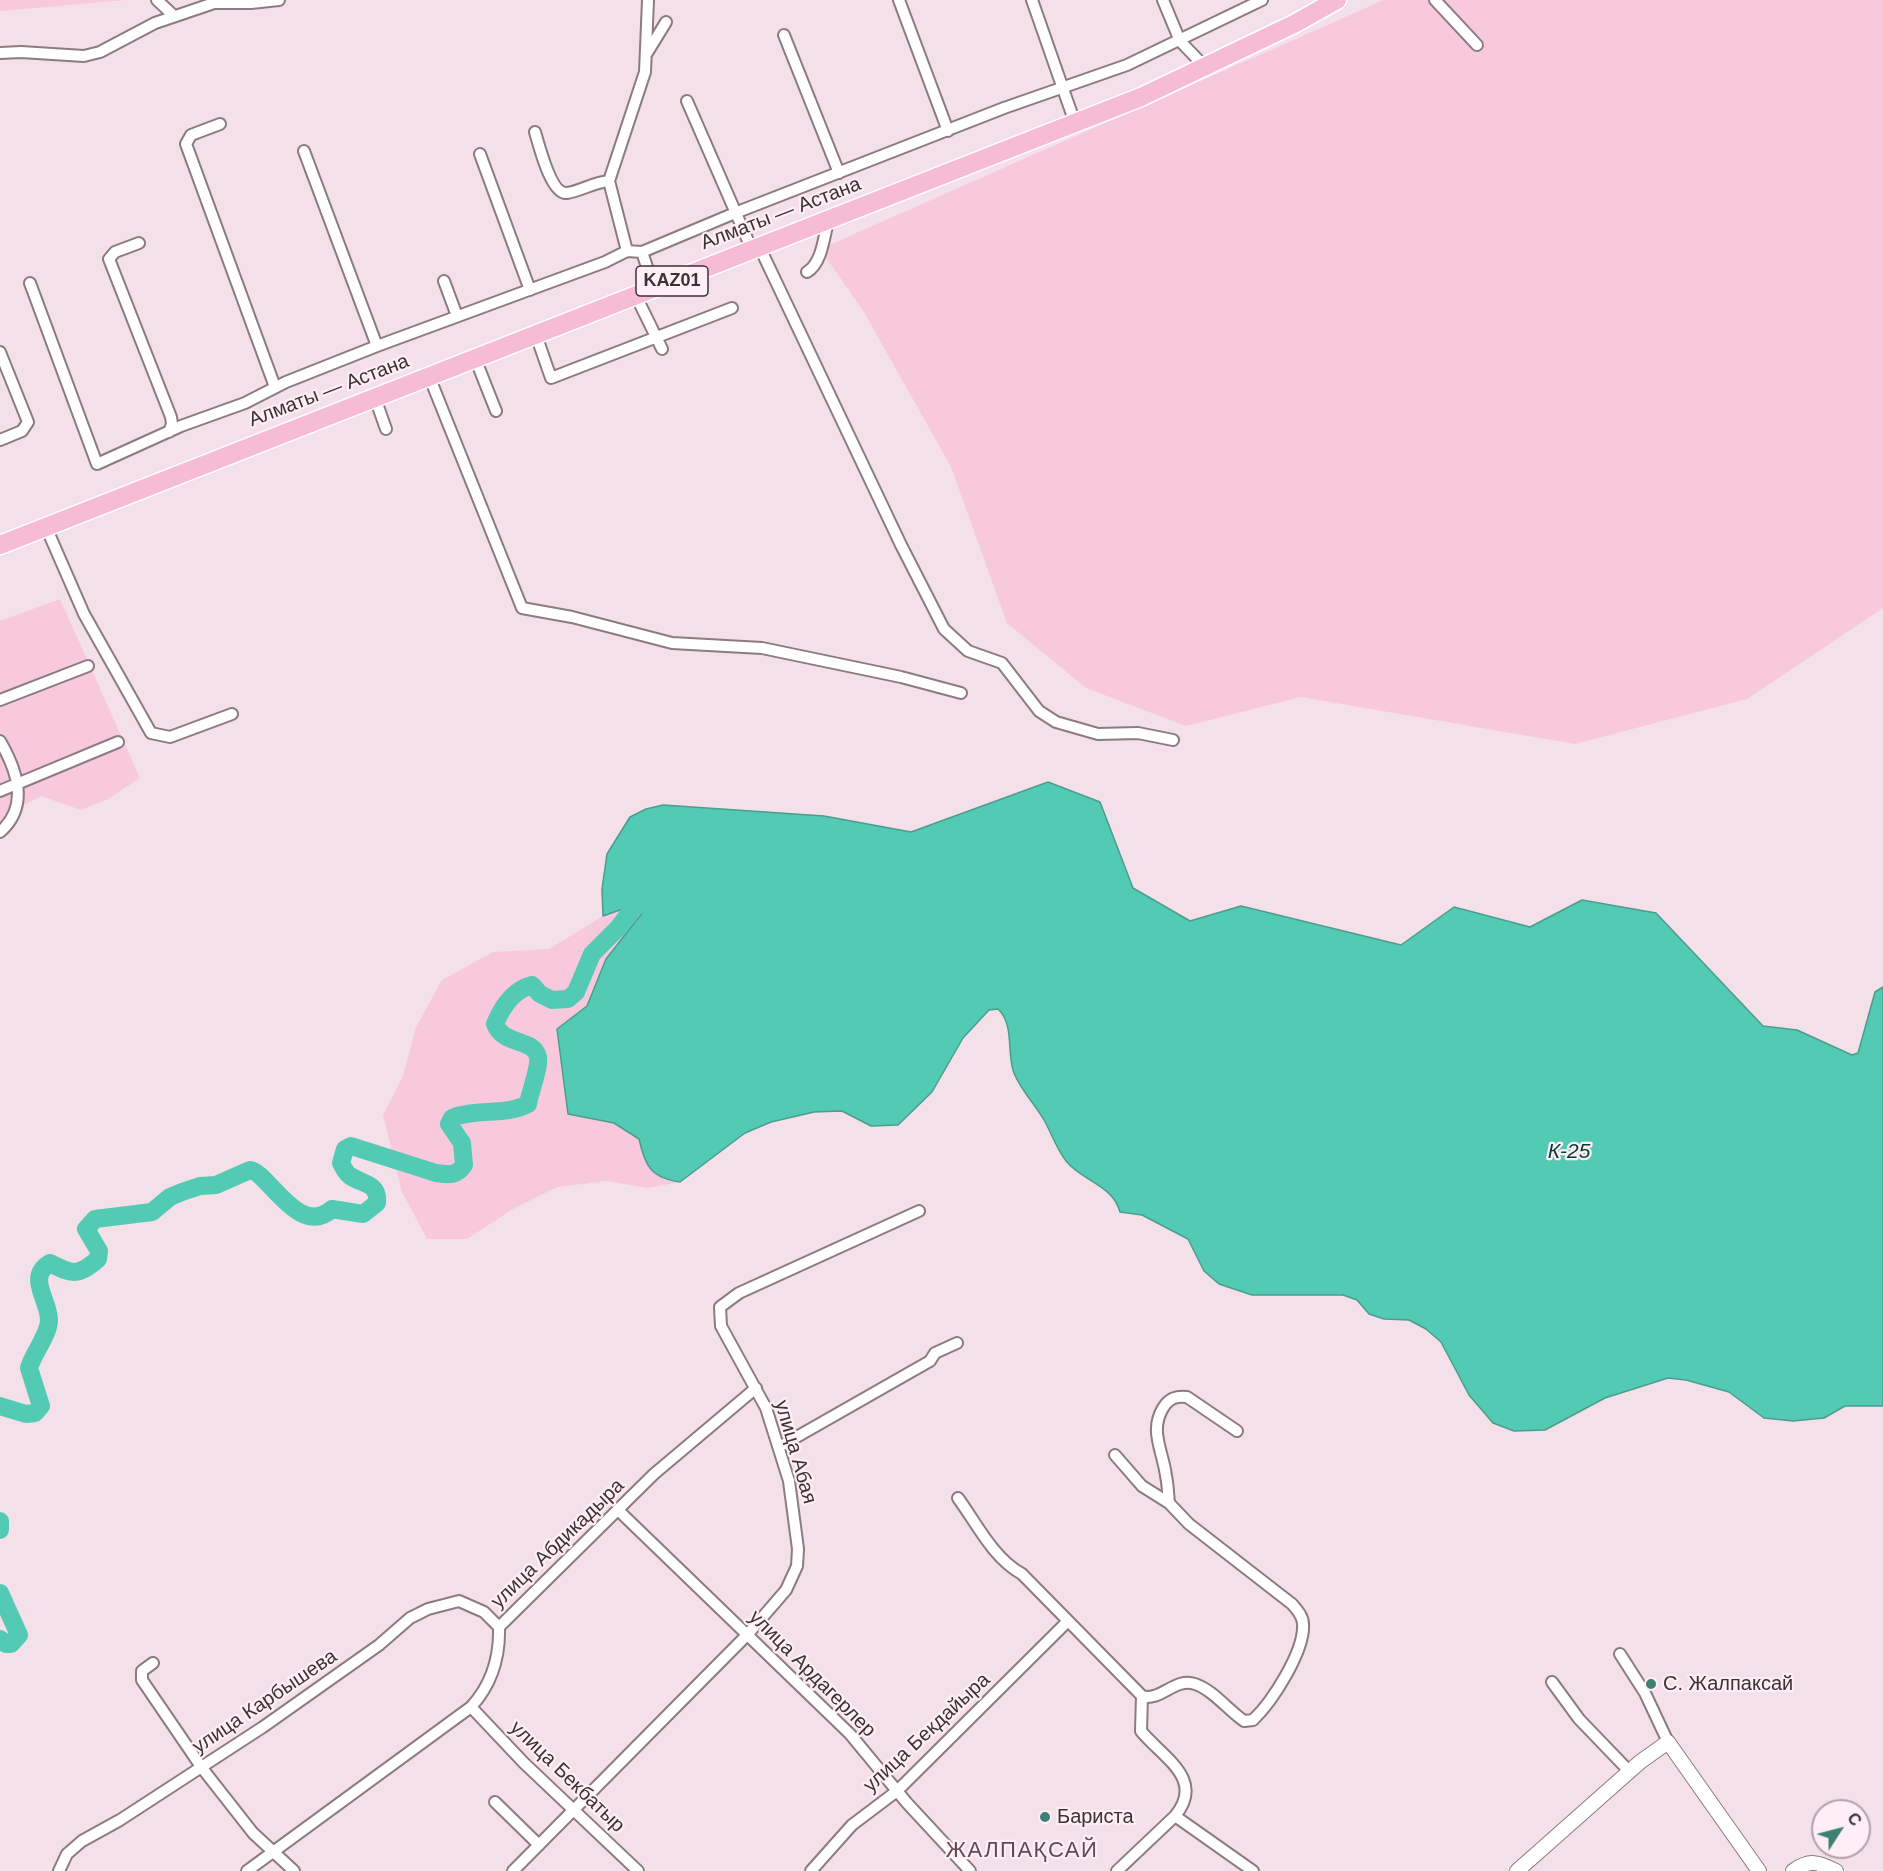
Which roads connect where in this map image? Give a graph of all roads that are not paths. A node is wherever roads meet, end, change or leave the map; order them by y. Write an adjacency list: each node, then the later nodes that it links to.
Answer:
1 (157, 0): 10 (street)
2 (279, 0): 10 (street)
3 (648, 0): 16 (street)
4 (899, 0): 22 (street)
5 (1032, 0): 18 (street)
6 (1164, 0): 13 (street)
7 (1262, 0): 13 (street)
8 (1337, 0): 17 (highway, Алматы — Астана / KАZ01)
9 (1435, 0): 14 (street)
10 (174, 16): 15 (street)
11 (666, 22): 16 (street)
12 (784, 35): 26 (street)
13 (1180, 41): 17 (street); 18 (street)
14 (1477, 45)
15 (0, 53)
16 (647, 53): 27 (street)
17 (1205, 67): 20 (highway, Алматы — Астана / KАZ01)
18 (1062, 87): 20 (street); 22 (street)
19 (687, 100): 28 (street)
20 (1074, 123): 29 (highway, Алматы — Астана / KАZ01)
21 (220, 124): 49 (street)
22 (948, 131): 26 (street)
23 (535, 132): 27 (street)
24 (304, 151): 44 (street)
25 (480, 154): 38 (street)
26 (838, 173): 28 (street)
27 (609, 181): 32 (street)
28 (735, 213): 31 (street); 33 (street)
29 (828, 221): 31 (highway, Алматы — Астана / KАZ01); 34 (street)
30 (139, 243): 53 (street)
31 (756, 249): 37 (highway, Алматы — Астана / KАZ01); 61 (street)
32 (627, 251): 33 (street); 38 (street)
33 (642, 252): 37 (street)
34 (807, 272)
35 (444, 281): 41 (street)
36 (30, 283): 53 (street)
37 (654, 288): 39 (highway, Алматы — Астана / KАZ01)
38 (530, 290): 41 (street)
39 (636, 296): 42 (highway, Алматы — Астана / KАZ01); 43 (street)
40 (732, 308): 43 (street)
41 (457, 316): 44 (street)
42 (536, 335): 43 (street); 47 (highway, Алматы — Астана / KАZ01)
43 (657, 339): 45 (street)
44 (377, 346): 49 (street)
45 (662, 350)
46 (0, 352): 54 (street)
47 (475, 358): 48 (highway, Алматы — Астана / KАZ01); 51 (street)
48 (429, 376): 50 (highway, Алматы — Астана / KАZ01); 58 (street)
49 (275, 387): 53 (street)
50 (375, 398): 52 (street); 55 (highway, Алматы — Астана / KАZ01)
51 (496, 411)
52 (386, 429)
53 (169, 432)
54 (0, 440)
55 (46, 527): 56 (highway, Алматы — Астана / KАZ01); 60 (street)
56 (0, 545)
57 (88, 666): 59 (street)
58 (961, 693)
59 (0, 700)
60 (232, 714)
61 (1173, 740)
62 (0, 741): 64 (street)
63 (118, 742): 64 (street)
64 (17, 783): 65 (street); 66 (street)
65 (0, 791)
66 (0, 832)
67 (919, 1210): 69 (street, улица Абая)
68 (957, 1343): 71 (street)
69 (756, 1388): 71 (street, улица Абая); 75 (street, улица Абдикадыра)
70 (1237, 1431): 74 (street)
71 (778, 1447): 78 (street, улица Абая)
72 (1114, 1455): 74 (street)
73 (958, 1498): 76 (street)
74 (1169, 1503): 82 (street)
75 (619, 1511): 77 (street, улица Абдикадыра); 78 (street, улица Ардагерлер)
76 (1068, 1621): 82 (street); 87 (street, улица Бекдайыра)
77 (499, 1627): 83 (street, улица Абдикадыра); 85 (street, улица Карбышева)
78 (748, 1634): 87 (street, улица Ардагерлер); 89 (street, улица Абая)
79 (1620, 1654): 84 (street)
80 (153, 1663): 85 (street)
81 (1552, 1682): 86 (street)
82 (1142, 1696): 90 (street)
83 (471, 1707): 89 (street, улица Бекбатыр); 92 (street, улица Абдикадыра)
84 (1668, 1742): 86 (street); 103 (street)
85 (202, 1768): 92 (street); 93 (street, улица Карбышева)
86 (1630, 1772): 102 (street)
87 (897, 1791): 98 (street, улица Бекдайыра); 99 (street, улица Ардагерлер)
88 (495, 1802): 91 (street)
89 (574, 1809): 91 (street, улица Абая); 97 (street, улица Бекбатыр)
90 (1175, 1816): 100 (street); 101 (street)
91 (539, 1845): 96 (street, улица Абая)
92 (271, 1852): 94 (street, улица Абдикадыра); 95 (street)
93 (59, 1871)
94 (247, 1871)
95 (294, 1871)
96 (513, 1871)
97 (638, 1871)
98 (811, 1871)
99 (970, 1871)
100 (1117, 1871)
101 (1253, 1871)
102 (1517, 1871)
103 (1759, 1871)
104 (1793, 1871): 105 (street)
105 (1836, 1871)

